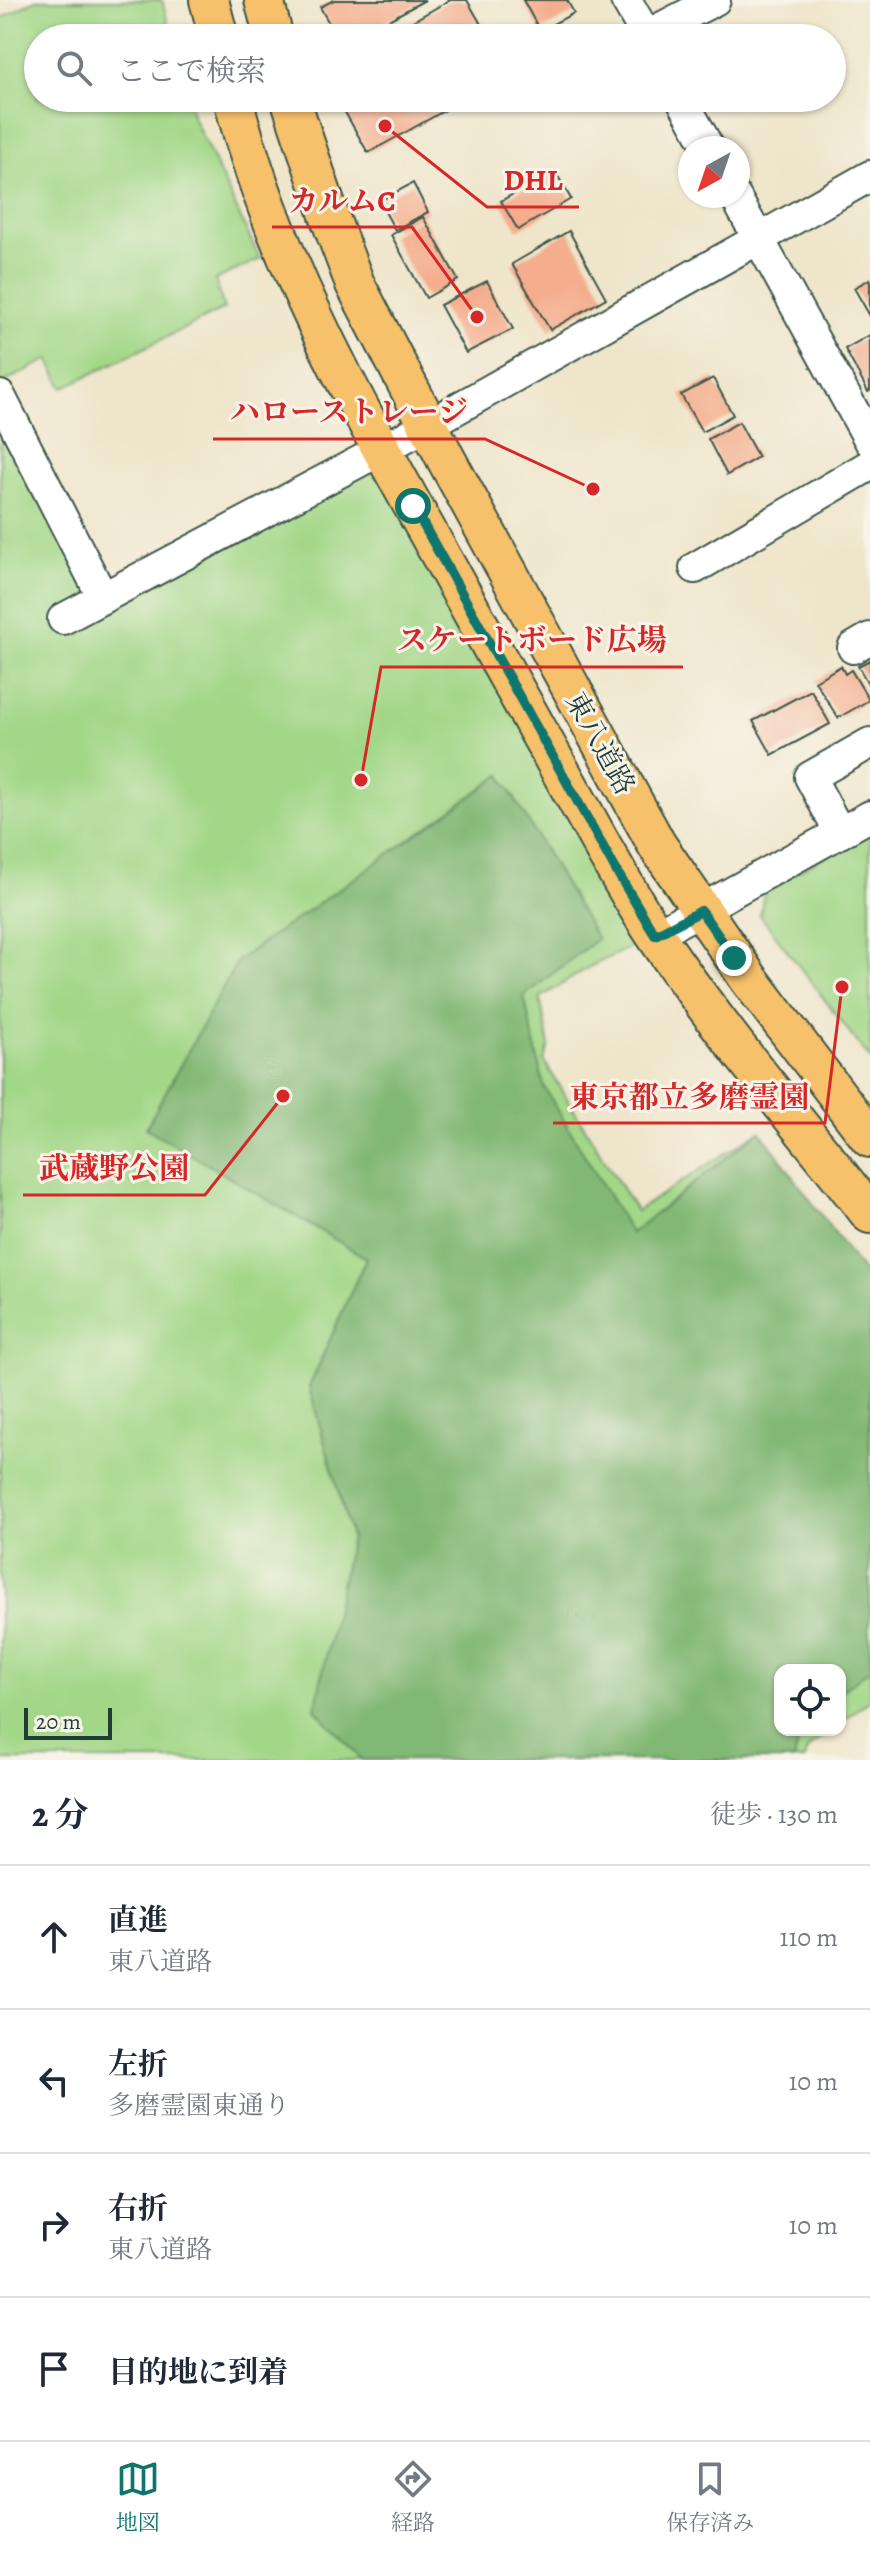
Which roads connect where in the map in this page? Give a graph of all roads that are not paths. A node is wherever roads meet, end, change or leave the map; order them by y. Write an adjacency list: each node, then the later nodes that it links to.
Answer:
1 (209, 0): 5 (main road)
2 (264, 0): 6 (main road)
3 (626, 0): 7 (street)
4 (715, 0): 8 (street)
5 (215, 24)
6 (270, 24)
7 (640, 24)
8 (671, 24)
9 (237, 112): 19 (main road, 東八道路)
10 (295, 112): 17 (main road, 東八道路)
11 (689, 112): 12 (street)
12 (702, 136)
13 (870, 176): 15 (street)
14 (742, 208): 15 (street)
15 (759, 239): 17 (street); 18 (street)
16 (0, 396): 22 (street)
17 (428, 425): 19 (street); 27 (main road, 東八道路)
18 (870, 441)
19 (382, 448): 22 (street); 28 (main road, 東八道路)
20 (870, 465): 21 (street)
21 (695, 568)
22 (102, 596): 23 (street)
23 (63, 619)
24 (870, 743): 26 (street)
25 (870, 816): 26 (street)
26 (840, 833): 27 (street)
27 (701, 911): 28 (street); 29 (main road, 東八道路)
28 (655, 935): 30 (main road, 東八道路)
29 (870, 1138)
30 (870, 1214)

